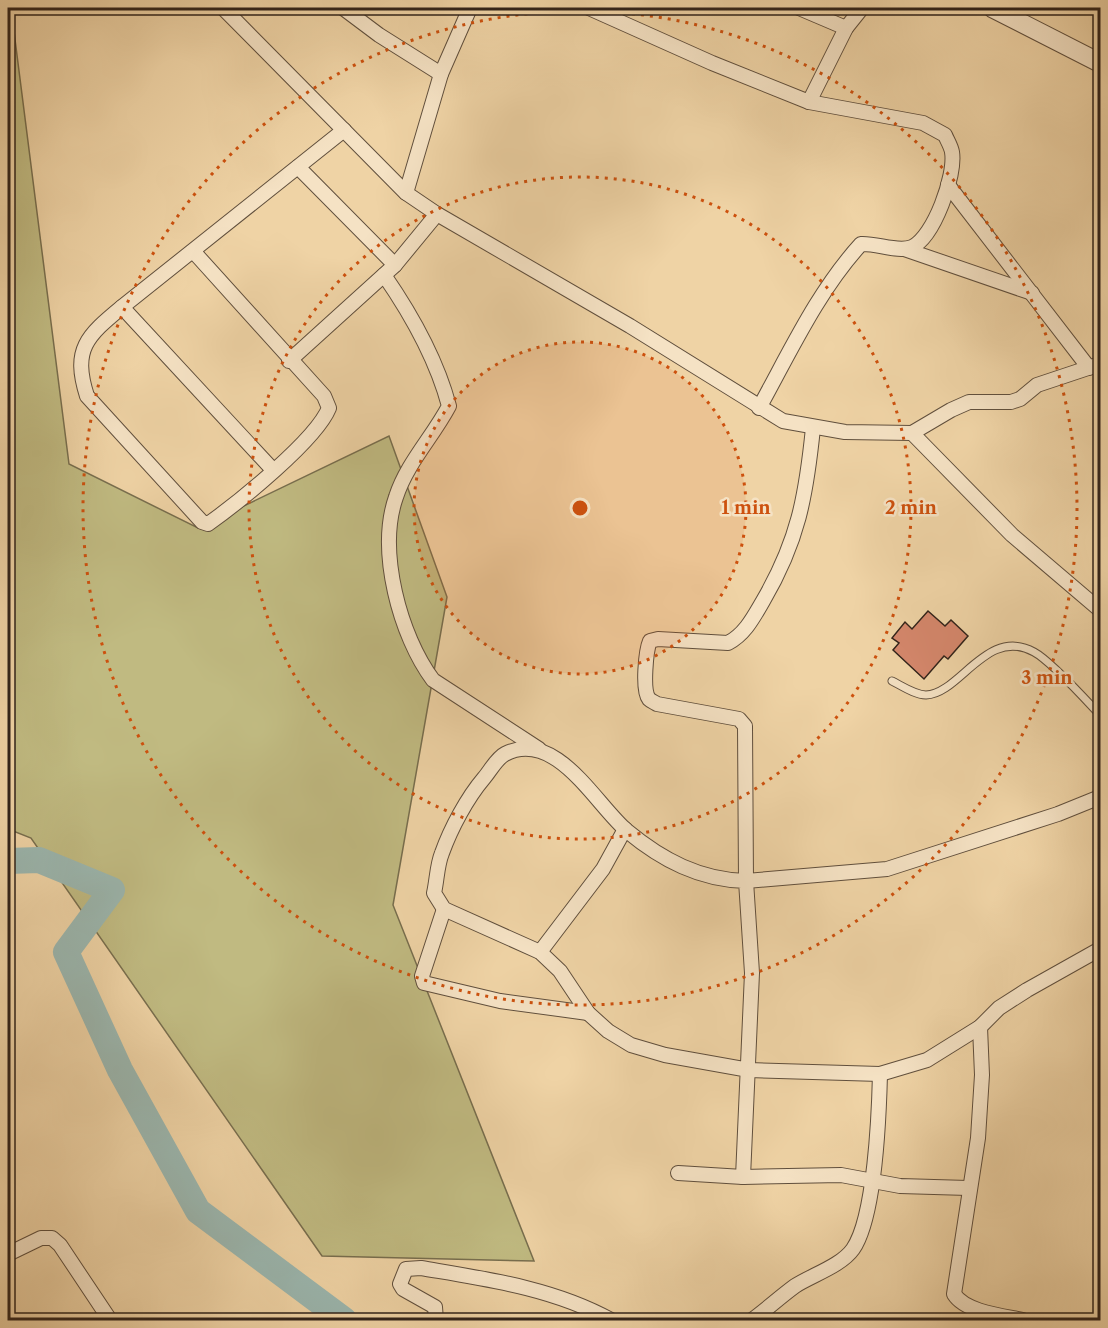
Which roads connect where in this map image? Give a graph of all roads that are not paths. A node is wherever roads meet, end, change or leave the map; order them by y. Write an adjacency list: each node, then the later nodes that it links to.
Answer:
1 (223, 8): 12 (street)
2 (342, 8): 10 (street)
3 (470, 8): 10 (street)
4 (589, 8): 11 (street)
5 (799, 8): 8 (street)
6 (862, 8): 8 (street)
7 (992, 8): 9 (street)
8 (846, 28): 11 (street)
9 (1101, 63)
10 (441, 74): 15 (street)
11 (809, 102): 14 (street)
12 (344, 130): 13 (street); 15 (street)
13 (298, 167): 18 (street); 19 (street)
14 (948, 184): 17 (street); 20 (street)
15 (406, 193): 16 (street)
16 (436, 214): 19 (street); 24 (street)
17 (904, 249): 20 (street); 24 (street)
18 (193, 251): 21 (street); 22 (street)
19 (390, 270): 22 (street); 31 (street)
20 (1032, 293): 23 (street)
21 (122, 307): 27 (street); 27 (street)
22 (289, 361): 27 (street)
23 (1095, 366): 26 (street)
24 (759, 408): 25 (street)
25 (813, 428): 26 (street); 34 (street)
26 (912, 433): 28 (street)
27 (273, 470)
28 (1101, 610)
29 (892, 681): 30 (lane)
30 (1101, 715)
31 (542, 751): 33 (street); 35 (street)
32 (1101, 797): 34 (street)
33 (625, 829): 34 (street); 37 (street)
34 (746, 880): 40 (street)
35 (444, 909): 37 (street); 38 (street)
36 (1101, 949): 39 (street)
37 (540, 952): 38 (street)
38 (588, 1013): 40 (street)
39 (980, 1027): 41 (street); 45 (street)
40 (749, 1070): 41 (street); 43 (street)
41 (880, 1074): 44 (street)
42 (678, 1173): 43 (street)
43 (743, 1177): 44 (street)
44 (871, 1180): 45 (street); 50 (street)
45 (968, 1188): 51 (street)
46 (8, 1254): 48 (street)
47 (436, 1314): 49 (street)
48 (110, 1320)
49 (611, 1320)
50 (752, 1320)
51 (1023, 1320)

